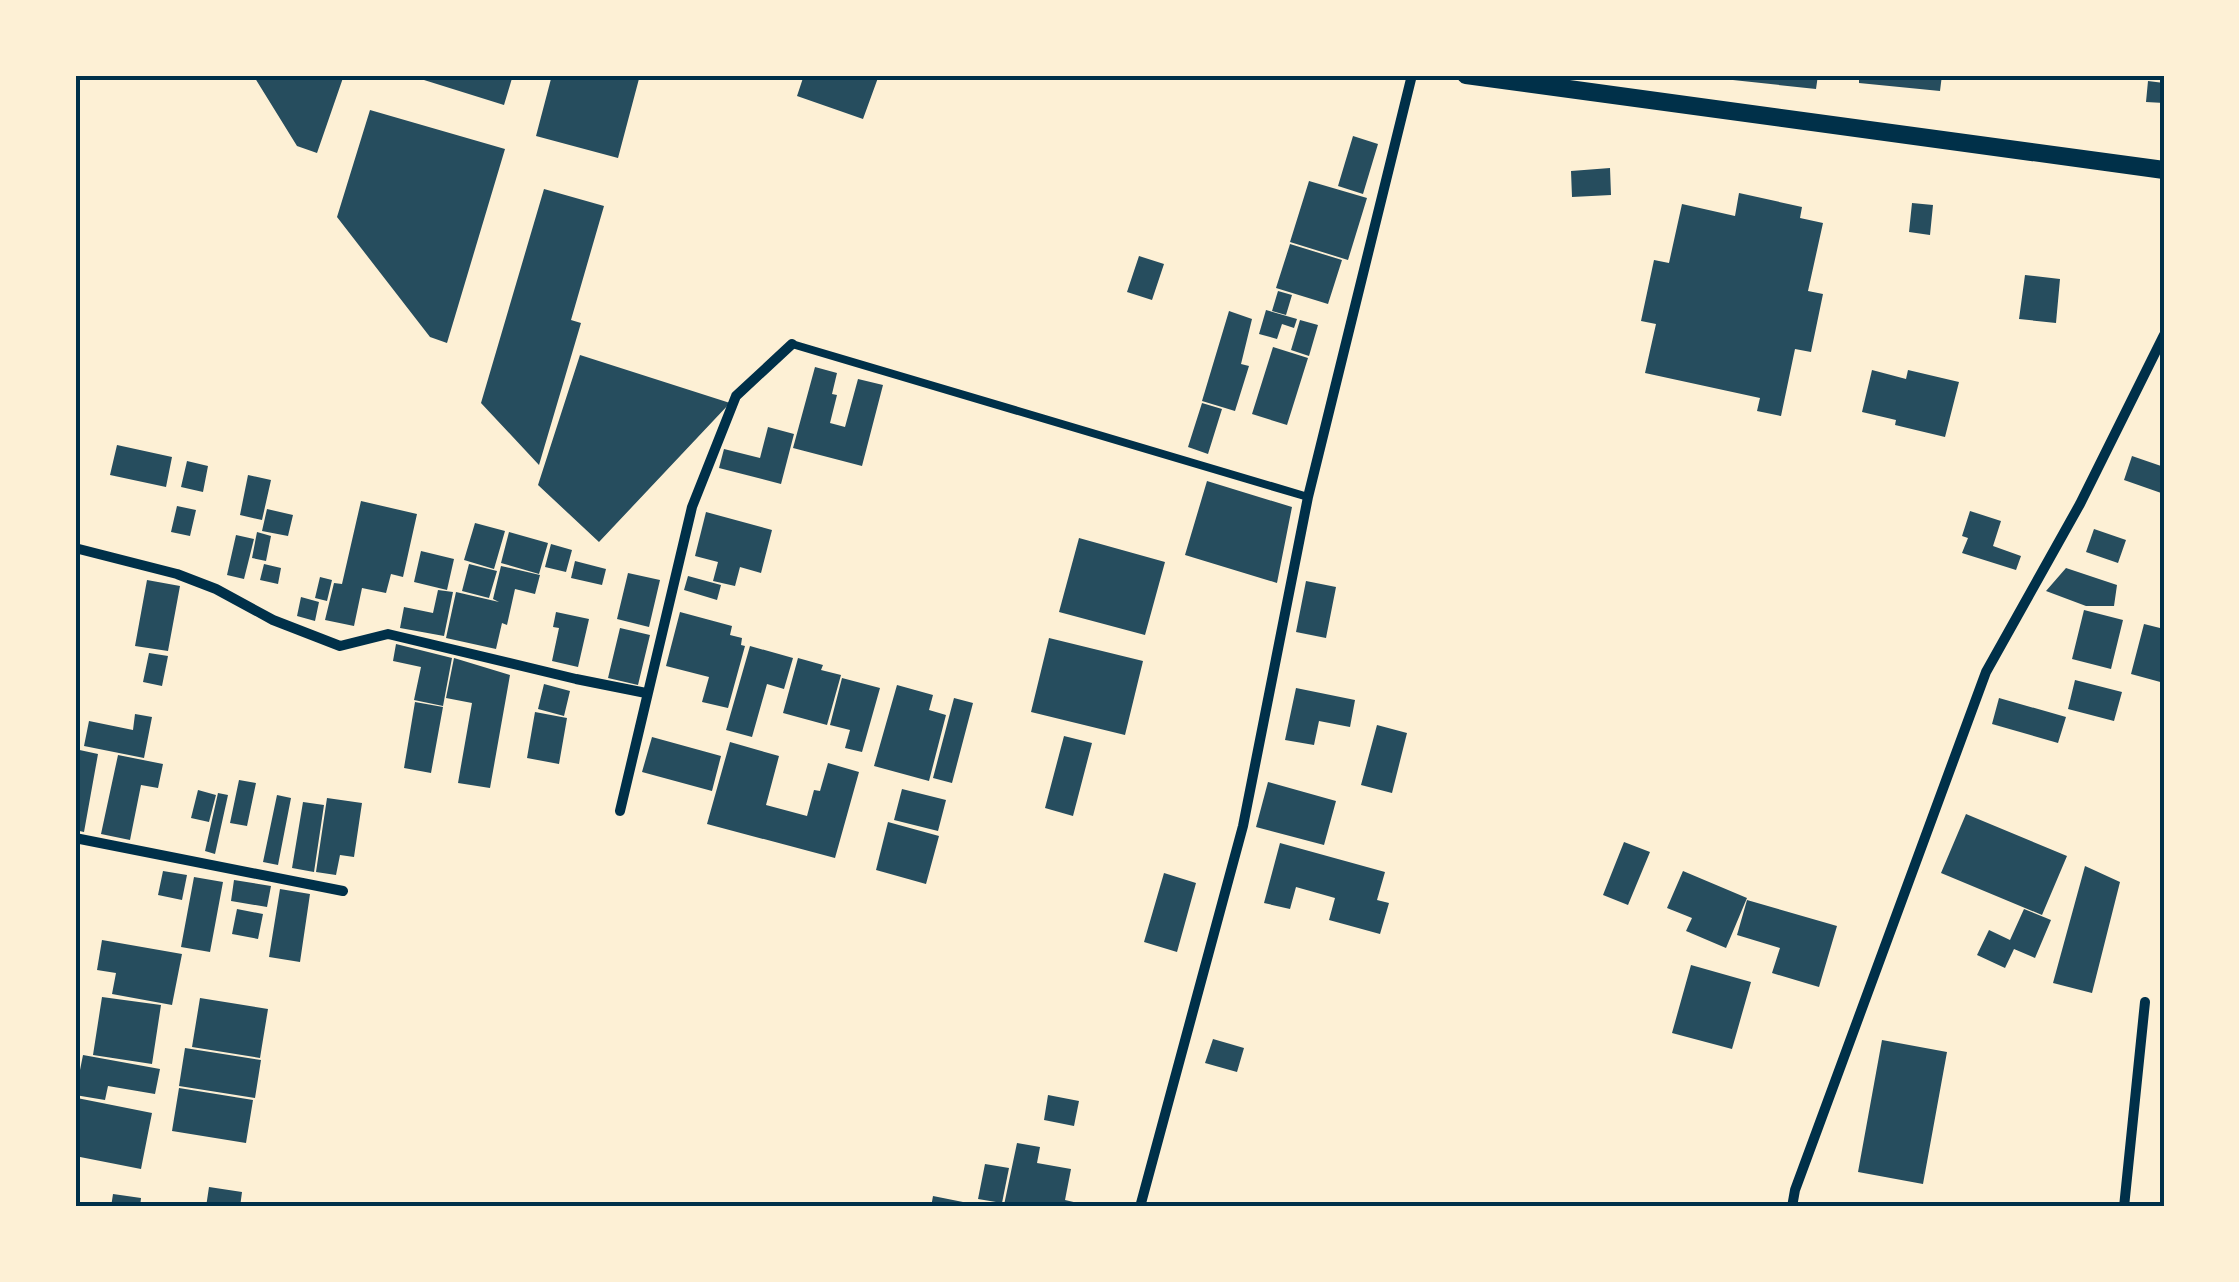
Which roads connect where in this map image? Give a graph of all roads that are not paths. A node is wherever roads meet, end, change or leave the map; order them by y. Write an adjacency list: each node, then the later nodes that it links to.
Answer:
1 (1412, 75): 7 (street)
2 (1466, 75): 3 (street)
3 (1501, 77): 4 (street)
4 (2164, 170)
5 (2164, 335): 15 (street)
6 (792, 344): 7 (lane); 9 (street)
7 (1308, 497): 14 (street)
8 (75, 548): 9 (street)
9 (646, 693): 10 (street)
10 (620, 811)
11 (75, 838): 12 (street)
12 (343, 891)
13 (2145, 1002): 16 (street)
14 (1140, 1207)
15 (1792, 1207)
16 (2124, 1207)

